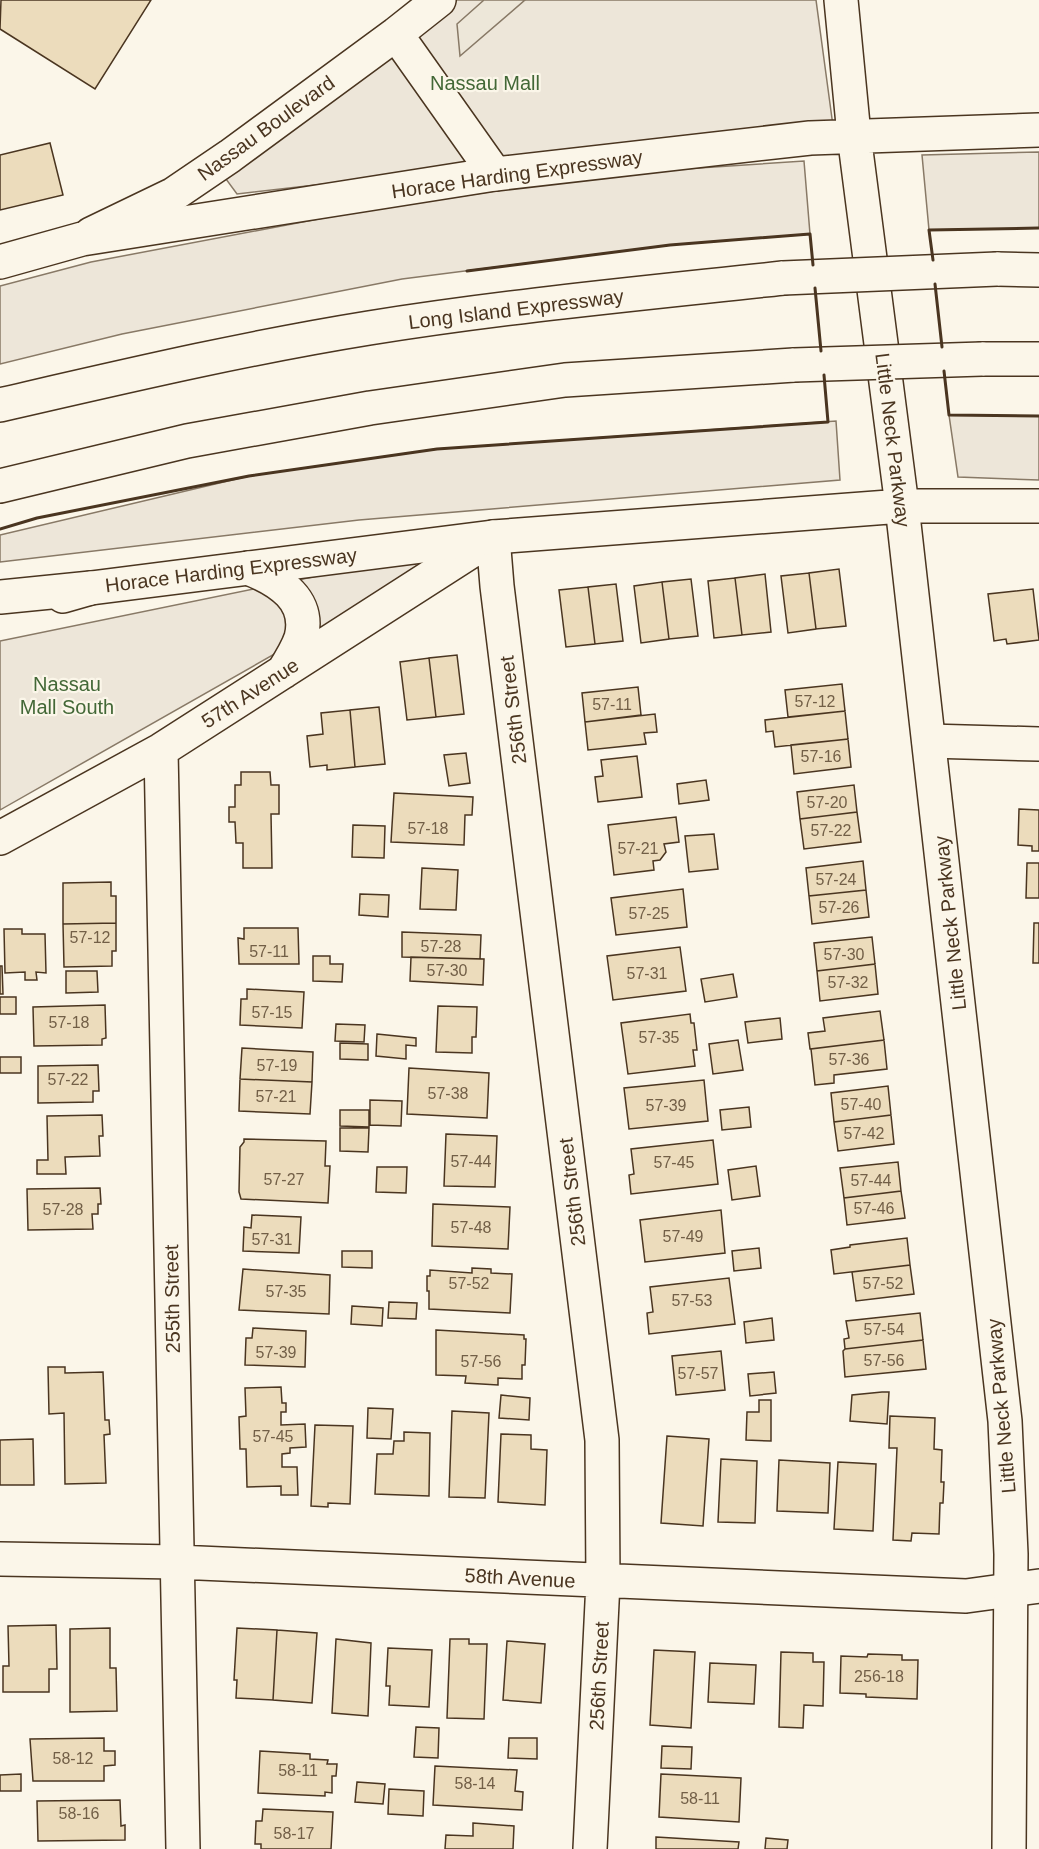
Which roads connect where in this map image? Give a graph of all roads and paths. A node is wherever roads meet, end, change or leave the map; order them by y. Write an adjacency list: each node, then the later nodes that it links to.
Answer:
1 (439, 0): 3 (main road, Nassau Boulevard)
2 (841, 0): 5 (main road, Little Neck Parkway)
3 (396, 34): 6 (main road); 7 (main road, Nassau Boulevard)
4 (1039, 130): 5 (main road, Horace Harding Expressway)
5 (854, 135): 6 (main road, Horace Harding Expressway); 13 (main road, Little Neck Parkway)
6 (495, 174): 7 (main road, Horace Harding Expressway)
7 (82, 239): 8 (main road, Horace Harding Expressway)
8 (0, 262)
9 (1039, 270): 11 (main road, Long Island Expressway, bridge)
10 (1039, 359): 12 (main road, bridge)
11 (0, 405)
12 (0, 486)
13 (902, 506): 14 (main road, Horace Harding Expressway); 15 (main road, Horace Harding Expressway); 21 (main road, Little Neck Parkway)
14 (1039, 506)
15 (493, 537): 16 (main road, Horace Harding Expressway); 20 (main road, 57th Avenue); 27 (main road, 256th Street)
16 (248, 568): 17 (main road, Horace Harding Expressway); 20 (main road)
17 (91, 588): 18 (main road); 19 (main road, Horace Harding Expressway)
18 (0, 597)
19 (0, 613)
20 (283, 672): 23 (main road, 57th Avenue)
21 (929, 741): 22 (main road); 28 (main road, Little Neck Parkway)
22 (1039, 744)
23 (161, 750): 24 (main road, 57th Avenue); 26 (main road, 255th Street)
24 (0, 838)
25 (0, 1559): 26 (main road, 58th Avenue)
26 (177, 1562): 27 (main road, 58th Avenue); 29 (main road, 255th Street)
27 (603, 1582): 28 (main road, 58th Avenue); 30 (main road, 256th Street)
28 (1025, 1588): 31 (main road, Little Neck Parkway)
29 (183, 1849)
30 (590, 1849)
31 (1009, 1849)

